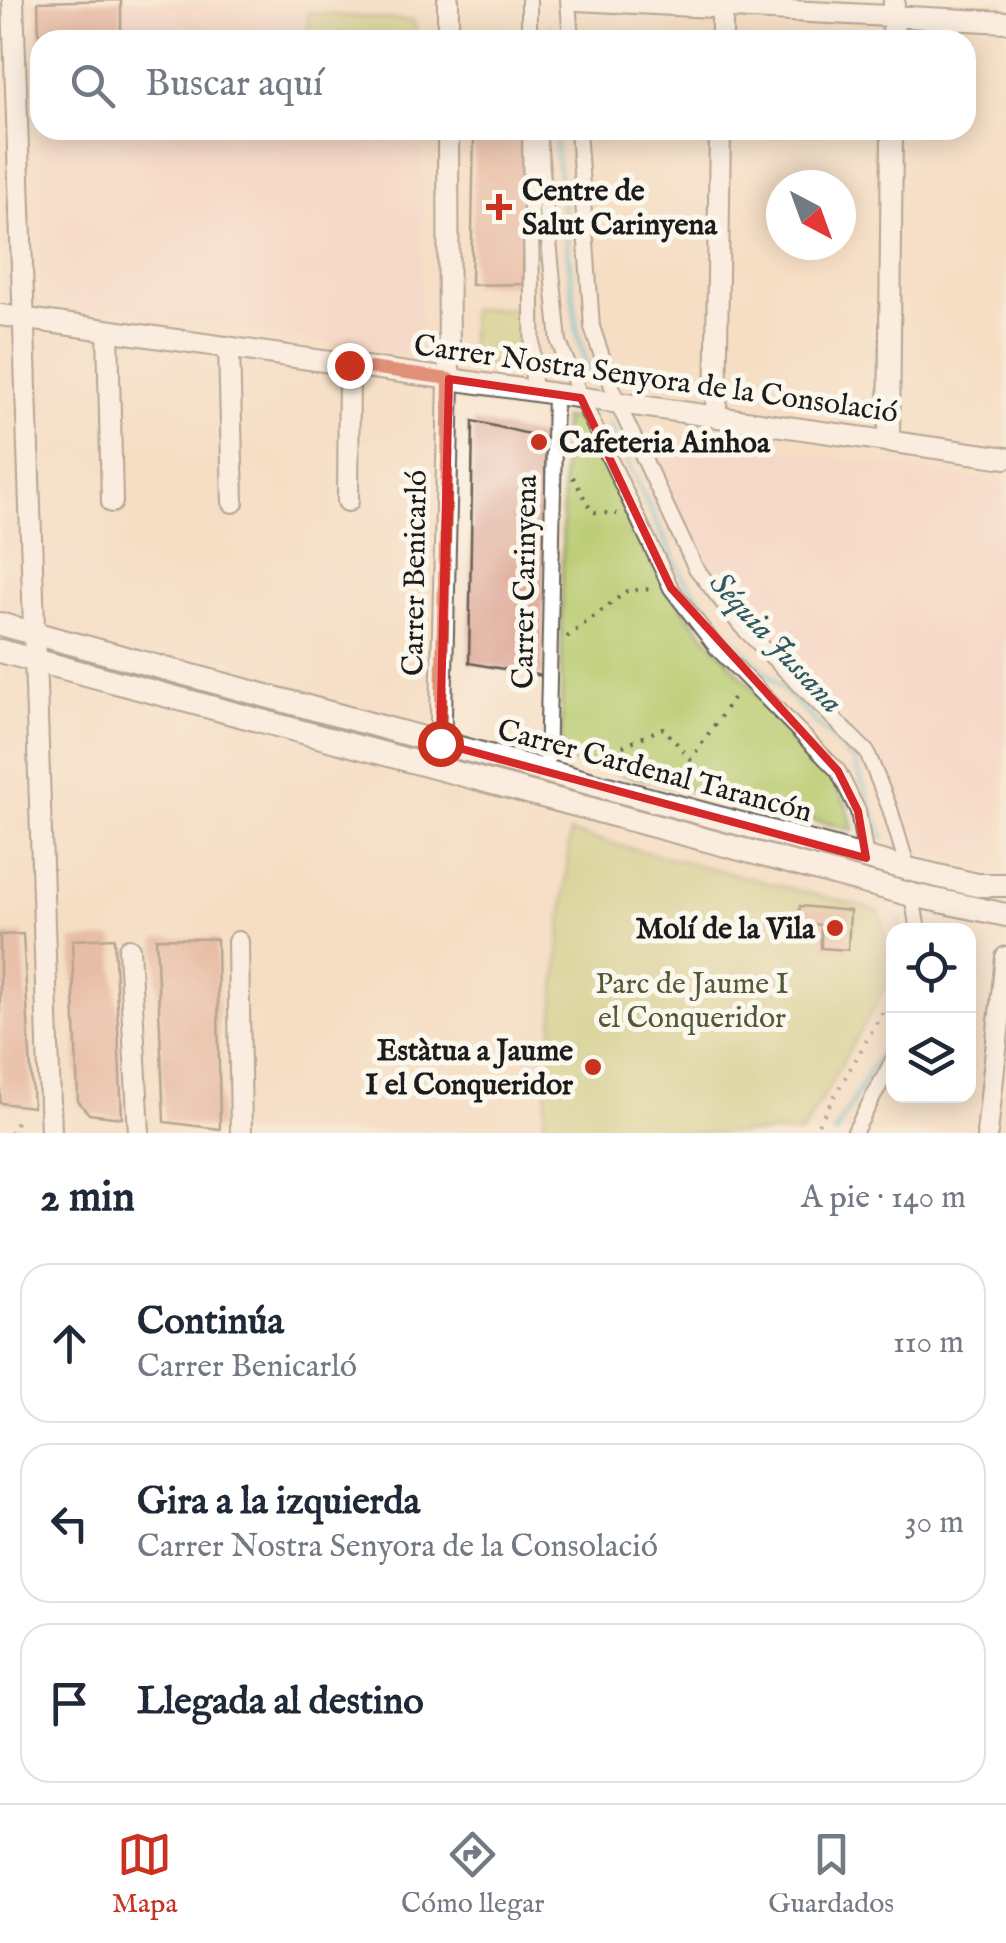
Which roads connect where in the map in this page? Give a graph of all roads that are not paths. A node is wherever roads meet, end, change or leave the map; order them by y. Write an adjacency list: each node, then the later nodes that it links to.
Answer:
1 (13, 0): 20 (street)
2 (448, 0): 9 (street)
3 (528, 0): 10 (street)
4 (568, 0): 11 (street)
5 (578, 0): 6 (street)
6 (722, 4): 7 (street); 12 (street)
7 (894, 8): 8 (street)
8 (1006, 22)
9 (448, 30)
10 (529, 30)
11 (570, 30)
12 (722, 30)
13 (448, 140): 24 (street, Carrer Benicarló)
14 (530, 140): 25 (street)
15 (539, 140): 27 (street)
16 (579, 140): 28 (street)
17 (720, 140): 29 (street)
18 (892, 140): 30 (street)
19 (0, 315): 20 (street, Carrer Nostra Senyora de la Consolació)
20 (24, 318): 21 (street, Carrer Nostra Senyora de la Consolació); 36 (street)
21 (108, 331): 22 (street, Carrer Nostra Senyora de la Consolació); 33 (street)
22 (230, 348): 23 (street, Carrer Nostra Senyora de la Consolació); 34 (street)
23 (349, 365): 24 (street, Carrer Nostra Senyora de la Consolació); 32 (street)
24 (449, 379): 25 (street, Carrer Nostra Senyora de la Consolació); 39 (street, Carrer Benicarló)
25 (533, 391): 26 (street, Carrer Nostra Senyora de la Consolació)
26 (555, 394): 27 (street, Carrer Nostra Senyora de la Consolació); 41 (street, Carrer Carinyena)
27 (581, 398): 28 (street, Carrer Nostra Senyora de la Consolació); 42 (street)
28 (618, 404): 29 (street, Carrer Nostra Senyora de la Consolació); 43 (street)
29 (716, 418): 30 (street, Carrer Nostra Senyora de la Consolació)
30 (889, 442): 31 (street, Carrer Nostra Senyora de la Consolació)
31 (1006, 458)
32 (348, 501)
33 (112, 502)
34 (233, 502)
35 (0, 624): 36 (street, Carrer Cardenal Tarancón)
36 (34, 633): 38 (street); 39 (street, Carrer Cardenal Tarancón)
37 (0, 651): 38 (street, Carrer Cardenal Tarancón)
38 (34, 660): 40 (street, Carrer Cardenal Tarancón); 52 (street)
39 (440, 743): 40 (street, Carrer Benicarló); 41 (street, Carrer Cardenal Tarancón)
40 (440, 768): 45 (street, Carrer Cardenal Tarancón)
41 (547, 772): 42 (street, Carrer Cardenal Tarancón)
42 (866, 858): 43 (street, Carrer Cardenal Tarancón)
43 (908, 869): 44 (street, Carrer Cardenal Tarancón)
44 (1006, 885)
45 (912, 895): 46 (street, Carrer Cardenal Tarancón); 47 (street)
46 (1006, 915)
47 (917, 923)
48 (238, 942): 54 (street)
49 (129, 948): 53 (street)
50 (1006, 956): 56 (street)
51 (886, 1073): 55 (street)
52 (51, 1133)
53 (139, 1133)
54 (241, 1133)
55 (854, 1133)
56 (987, 1133)

